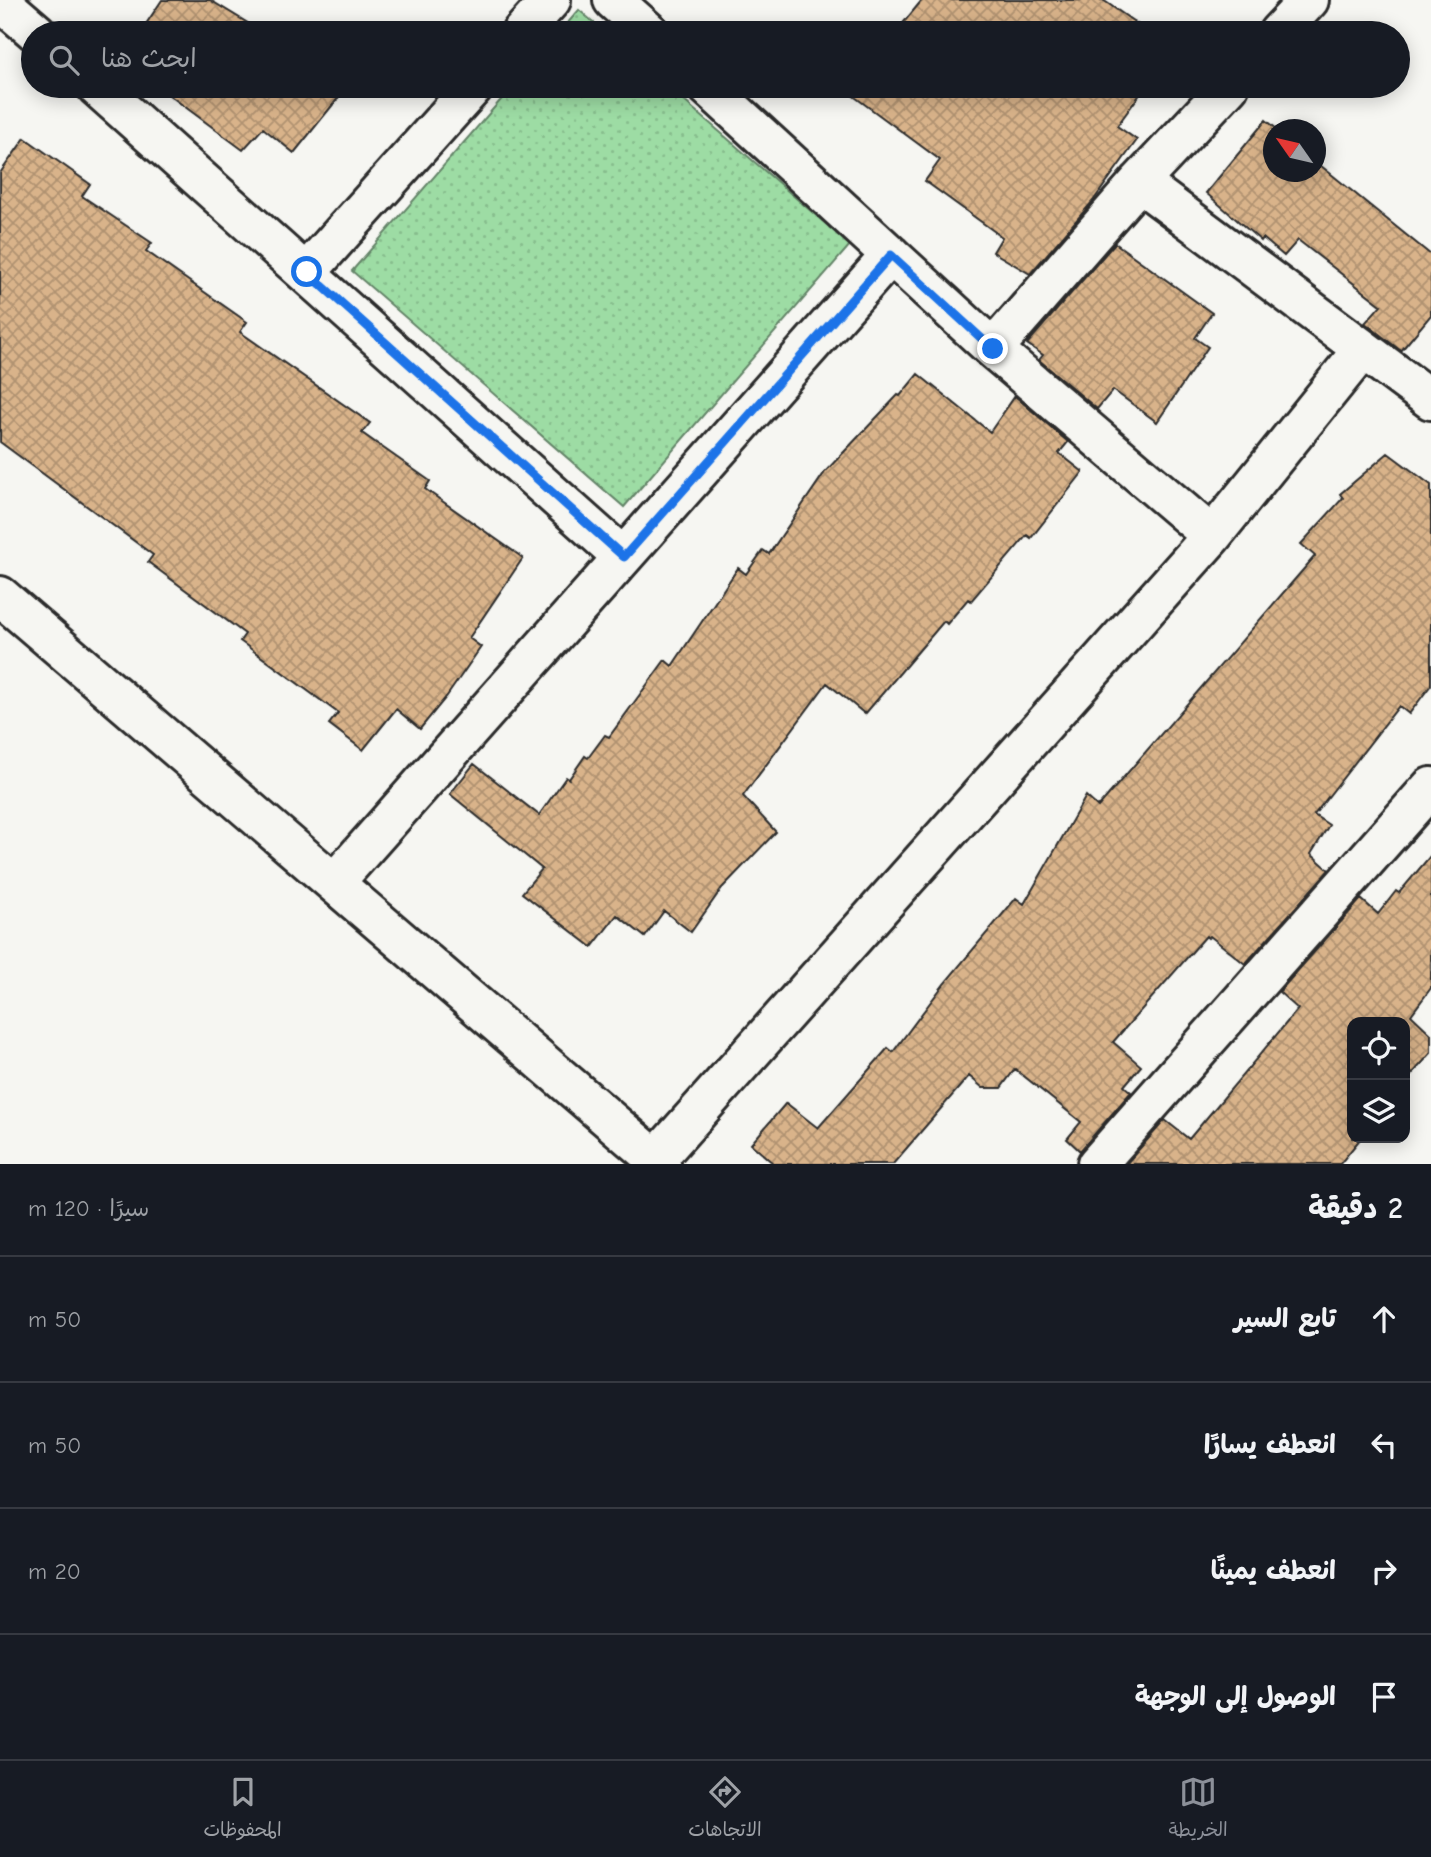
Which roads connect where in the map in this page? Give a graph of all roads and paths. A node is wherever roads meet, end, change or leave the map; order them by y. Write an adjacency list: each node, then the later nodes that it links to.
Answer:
1 (551, 0): 5 (street)
2 (614, 0): 6 (street)
3 (0, 1): 4 (street)
4 (23, 21)
5 (532, 21)
6 (637, 21)
7 (110, 98): 13 (street)
8 (463, 98): 13 (street)
9 (720, 98): 12 (street)
10 (1217, 98): 11 (street)
11 (1139, 182): 14 (street); 15 (street)
12 (891, 255): 14 (street); 18 (street)
13 (307, 272): 18 (street)
14 (993, 349): 17 (street)
15 (1362, 350): 16 (street); 17 (street)
16 (1431, 400)
17 (1212, 537): 22 (street)
18 (624, 557): 21 (street)
19 (0, 596): 21 (street)
20 (1431, 787): 23 (street)
21 (334, 883): 22 (street)
22 (659, 1161)
23 (1097, 1164)

